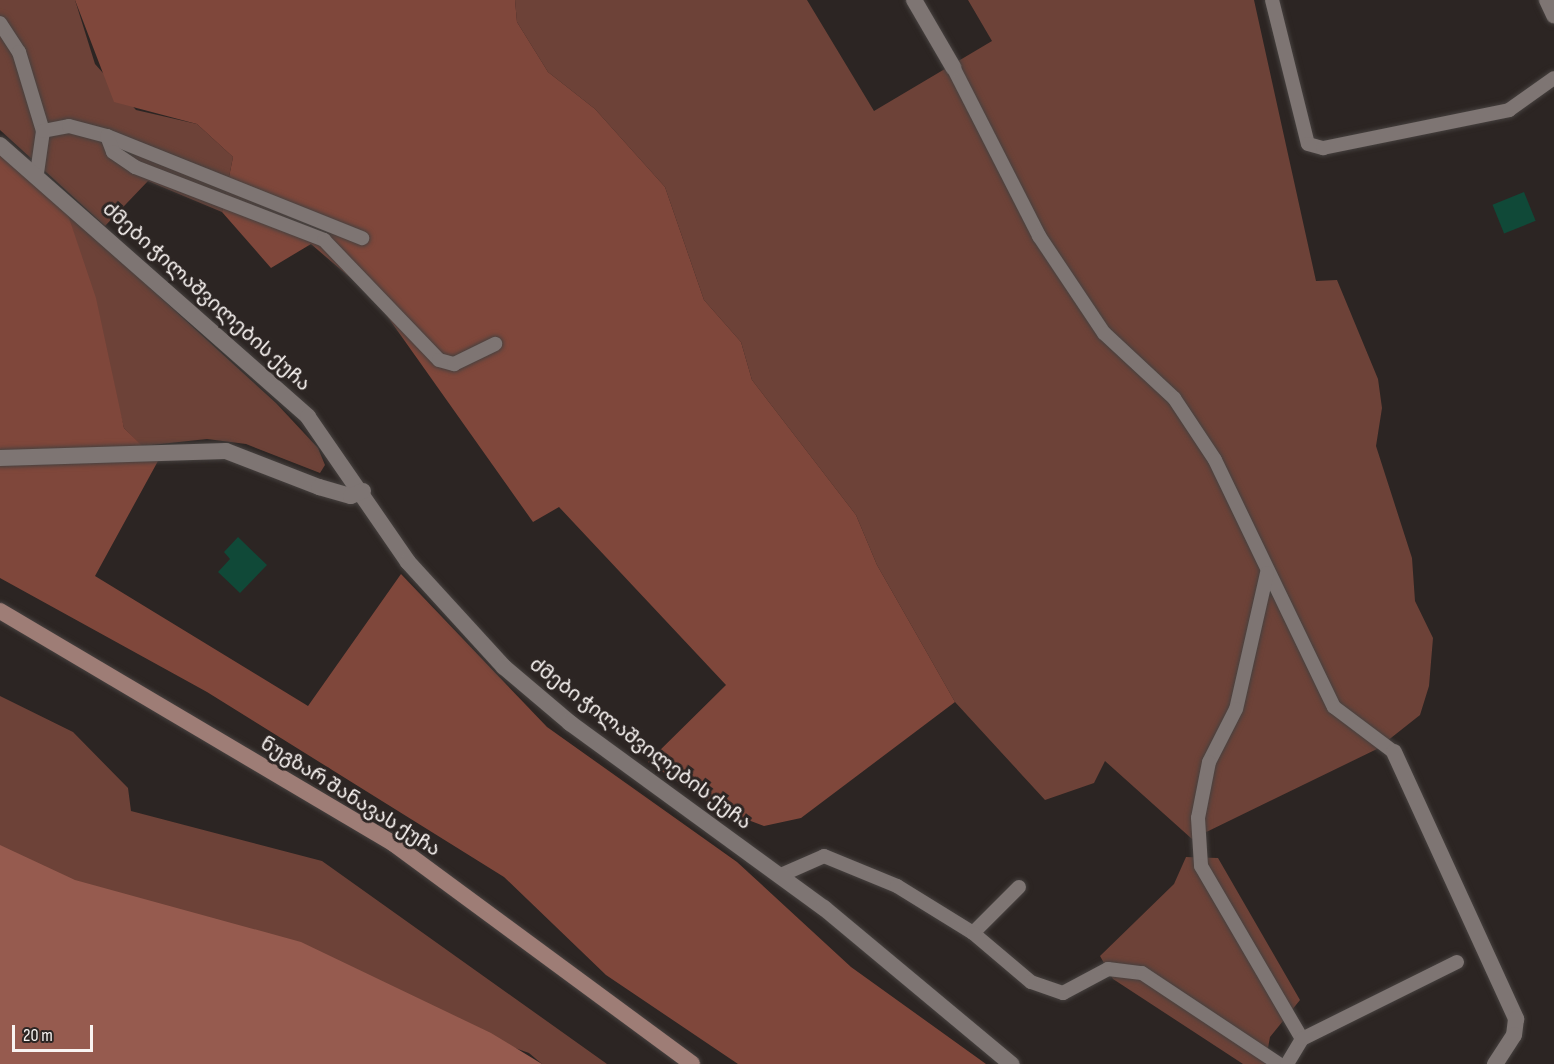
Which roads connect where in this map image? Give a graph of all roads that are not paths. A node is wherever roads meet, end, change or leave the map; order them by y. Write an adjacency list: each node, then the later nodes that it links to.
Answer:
1 (914, 0): 6 (street)
2 (1272, 0): 7 (lane)
3 (1547, 0): 4 (street)
4 (1554, 15)
5 (0, 23): 8 (lane)
6 (953, 67): 16 (lane)
7 (1554, 78)
8 (43, 131): 9 (lane); 11 (lane)
9 (107, 136): 12 (lane); 13 (lane)
10 (0, 145): 11 (street, ძმები ჭილაშვილების ქუჩა)
11 (37, 173): 15 (street, ძმები ჭილაშვილების ქუჩა)
12 (362, 238)
13 (495, 344)
14 (0, 458): 15 (street)
15 (363, 491): 19 (street, ძმები ჭილაშვილების ქუჩა)
16 (1268, 573): 18 (lane); 23 (lane)
17 (2, 616): 24 (main road, ნუგზარ შანავას ქუჩა)
18 (1394, 752): 28 (street)
19 (781, 875): 21 (lane); 25 (street, ძმები ჭილაშვილების ქუჩა)
20 (1019, 887): 21 (lane)
21 (973, 933): 26 (lane)
22 (1457, 962): 23 (lane)
23 (1302, 1039): 27 (lane)
24 (692, 1064)
25 (1011, 1064)
26 (1279, 1064)
27 (1287, 1064)
28 (1495, 1064)

